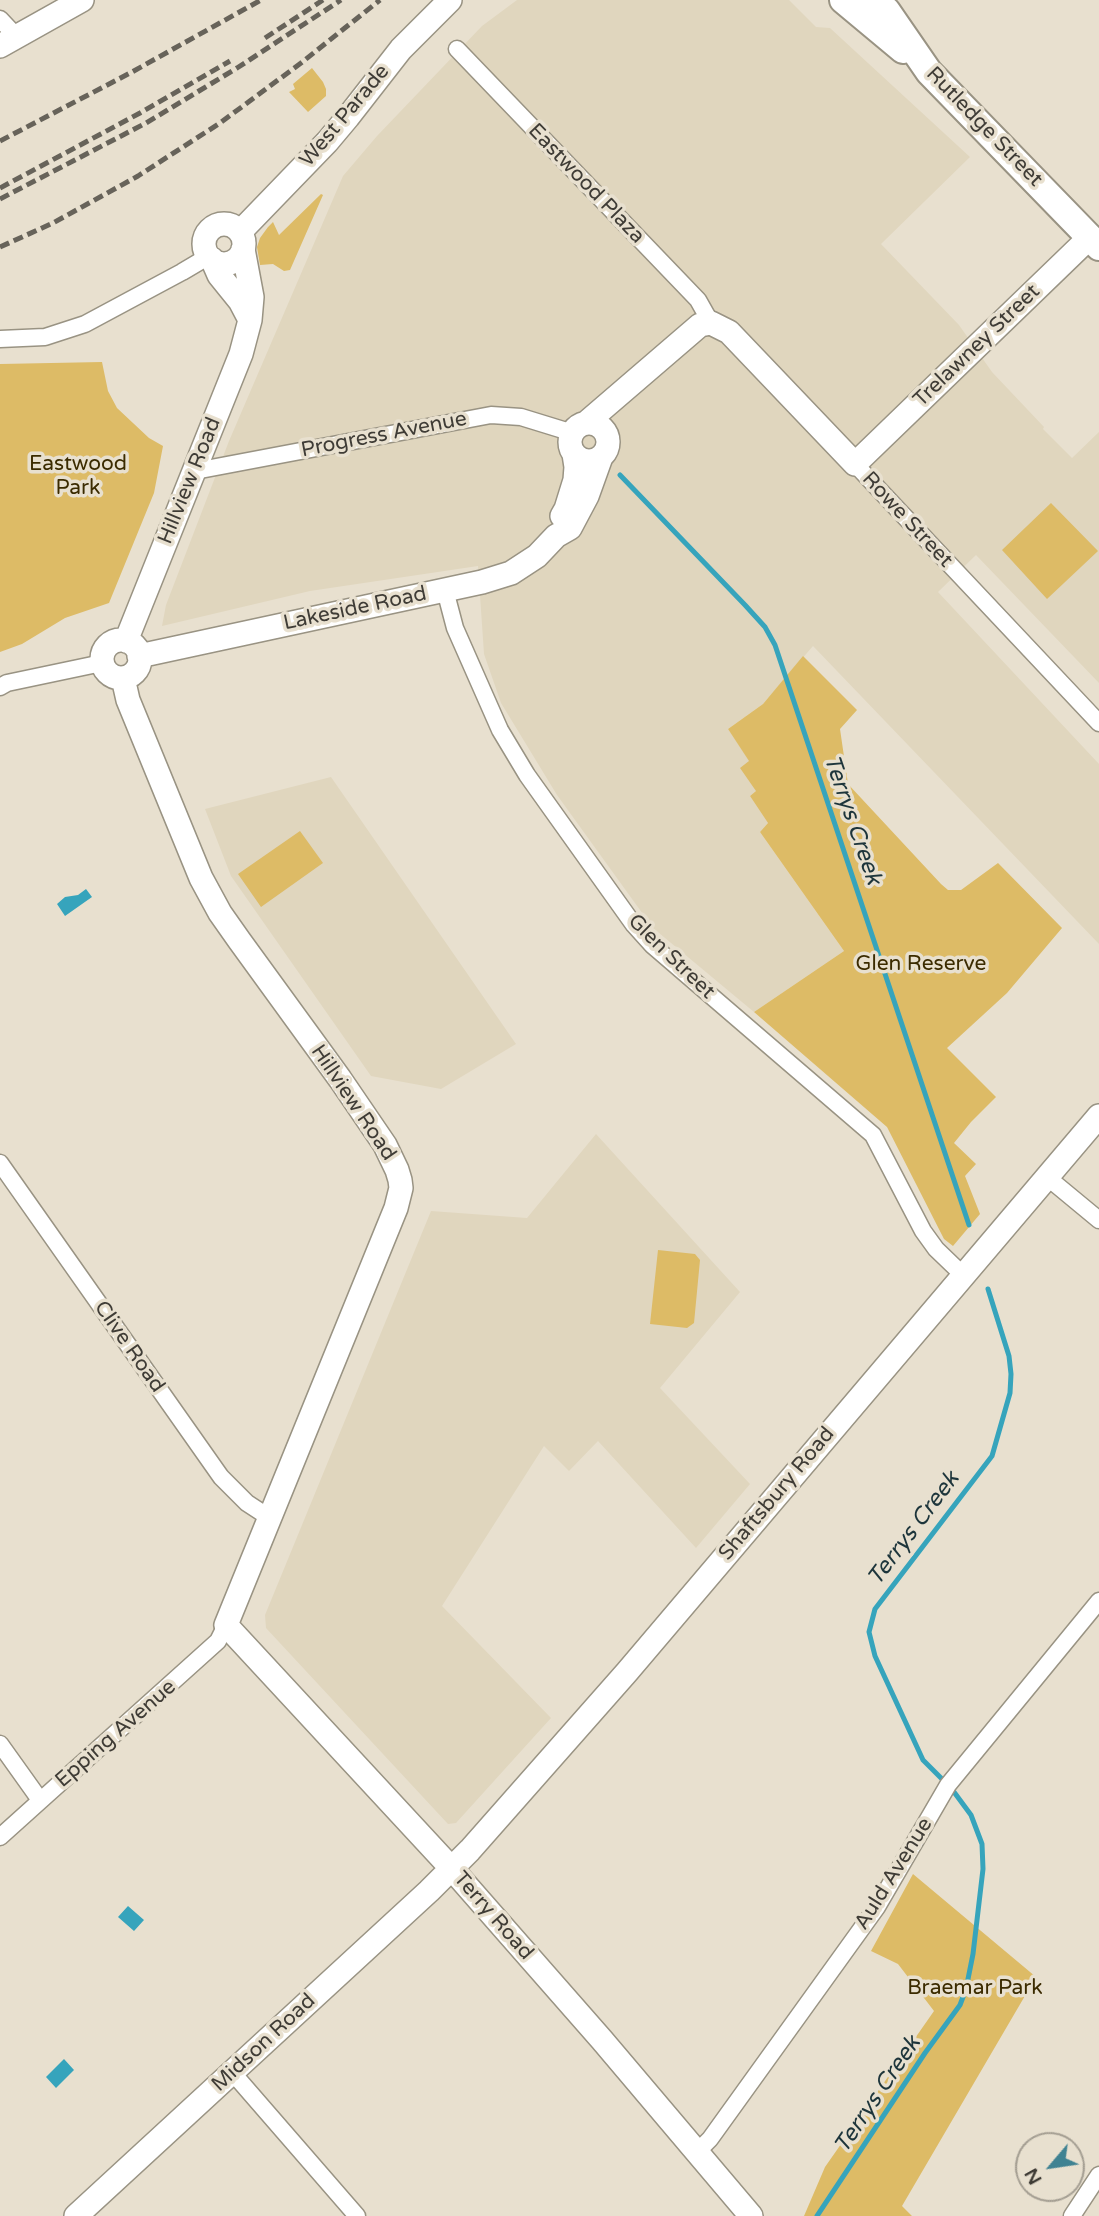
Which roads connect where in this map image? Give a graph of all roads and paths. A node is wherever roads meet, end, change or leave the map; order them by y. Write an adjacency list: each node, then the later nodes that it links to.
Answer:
1 (82, 0): 6 (street)
2 (450, 0): 10 (street, West Parade)
3 (843, 0): 8 (main road)
4 (876, 0): 8 (main road, Rutledge Street)
5 (0, 19): 6 (street)
6 (8, 42)
7 (457, 49): 13 (street, Eastwood Plaza)
8 (929, 72): 9 (main road, Rutledge Street)
9 (1096, 237): 18 (street, Trelawney Street)
10 (242, 240): 11 (street); 11 (street); 12 (street, Hillview Road)
11 (211, 258): 12 (street); 14 (street)
12 (250, 320): 19 (street, Hillview Road)
13 (711, 323): 15 (street); 18 (street, Rowe Street)
14 (0, 339)
15 (670, 353): 16 (street); 17 (street, Lakeside Road)
16 (578, 437): 17 (street); 17 (street); 19 (street, Progress Avenue); 20 (street, Lakeside Road)
17 (604, 446): 20 (street, Lakeside Road)
18 (855, 464): 26 (street, Rowe Street)
19 (195, 471): 22 (street, Hillview Road)
20 (556, 536): 21 (street, Lakeside Road)
21 (445, 590): 22 (street, Lakeside Road); 31 (street, Glen Street)
22 (133, 648): 23 (street); 24 (street)
23 (102, 663): 24 (street); 25 (street)
24 (124, 678): 32 (street, Hillview Road)
25 (0, 687)
26 (1099, 723)
27 (1099, 1116): 29 (street, Shaftsbury Road)
28 (0, 1163): 32 (street, Clive Road)
29 (1047, 1177): 30 (street); 31 (street, Shaftsbury Road)
30 (1099, 1220)
31 (962, 1275): 38 (street, Shaftsbury Road)
32 (270, 1518): 34 (street, Hillview Road)
33 (1099, 1601): 40 (street, Auld Avenue)
34 (226, 1625): 36 (street, Epping Avenue); 38 (street, Terry Road)
35 (0, 1744): 36 (street)
36 (40, 1800): 37 (street, Epping Avenue)
37 (0, 1838)
38 (452, 1869): 39 (street, Midson Road); 40 (street, Terry Road)
39 (232, 2072): 42 (street, Midson Road); 43 (street)
40 (696, 2152): 44 (street, Terry Road)
41 (1099, 2175): 45 (street)
42 (76, 2216)
43 (357, 2216)
44 (751, 2216)
45 (1072, 2216)

